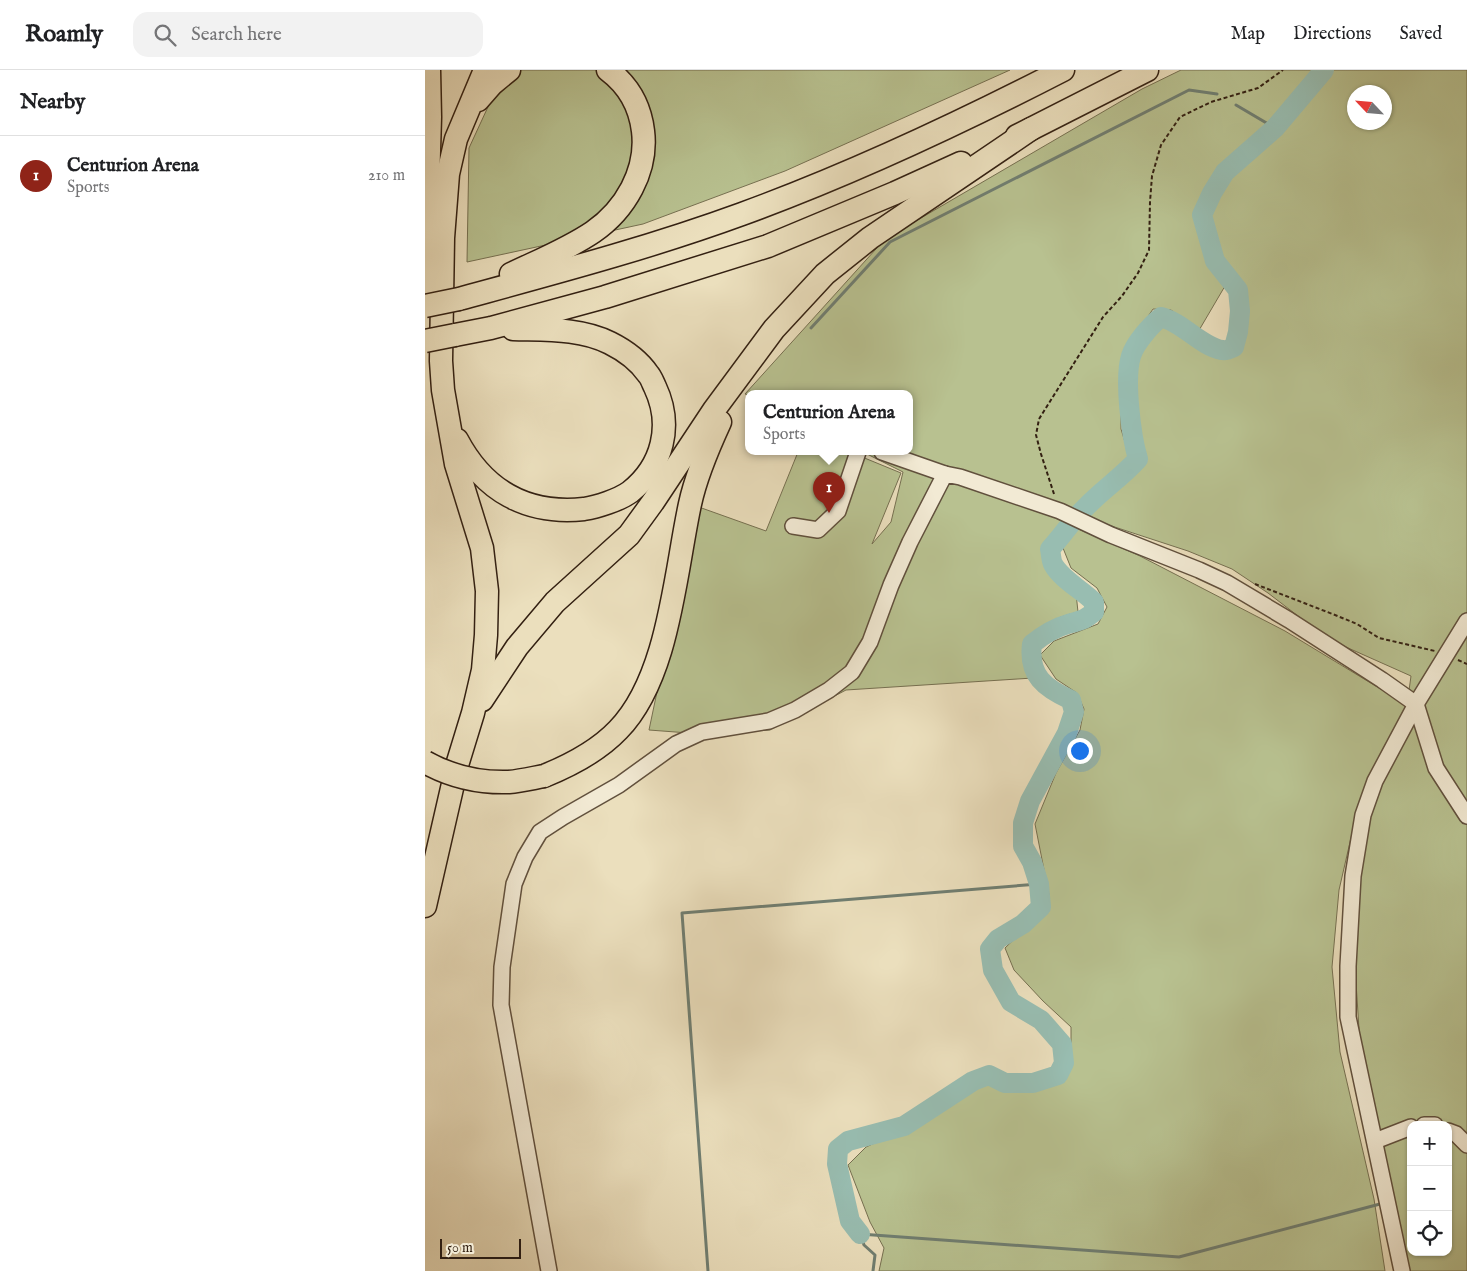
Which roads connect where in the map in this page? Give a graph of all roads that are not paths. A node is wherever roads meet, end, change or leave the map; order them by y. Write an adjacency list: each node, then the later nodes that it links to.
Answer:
1 (429, 70): 9 (highway)
2 (485, 70): 7 (highway)
3 (509, 70): 7 (highway)
4 (608, 70): 10 (highway)
5 (1063, 70): 10 (highway)
6 (1147, 70): 8 (highway)
7 (468, 112): 15 (highway)
8 (1031, 129): 12 (highway); 14 (highway)
9 (425, 288)
10 (459, 299): 11 (highway, bridge)
11 (425, 306)
12 (491, 328): 13 (highway, bridge); 15 (highway)
13 (425, 341)
14 (745, 369): 22 (highway); 23 (highway, bridge)
15 (447, 421): 22 (highway)
16 (857, 455): 19 (street)
17 (891, 455): 18 (street)
18 (945, 474): 21 (street); 30 (street)
19 (793, 526)
20 (1467, 621): 21 (street)
21 (1416, 704): 24 (street); 28 (street)
22 (473, 713): 25 (highway)
23 (425, 762)
24 (1467, 816)
25 (425, 906)
26 (1407, 1129): 28 (street)
27 (1452, 1132): 29 (street)
28 (1375, 1141): 31 (street)
29 (1467, 1145)
30 (549, 1271)
31 (1402, 1271)

